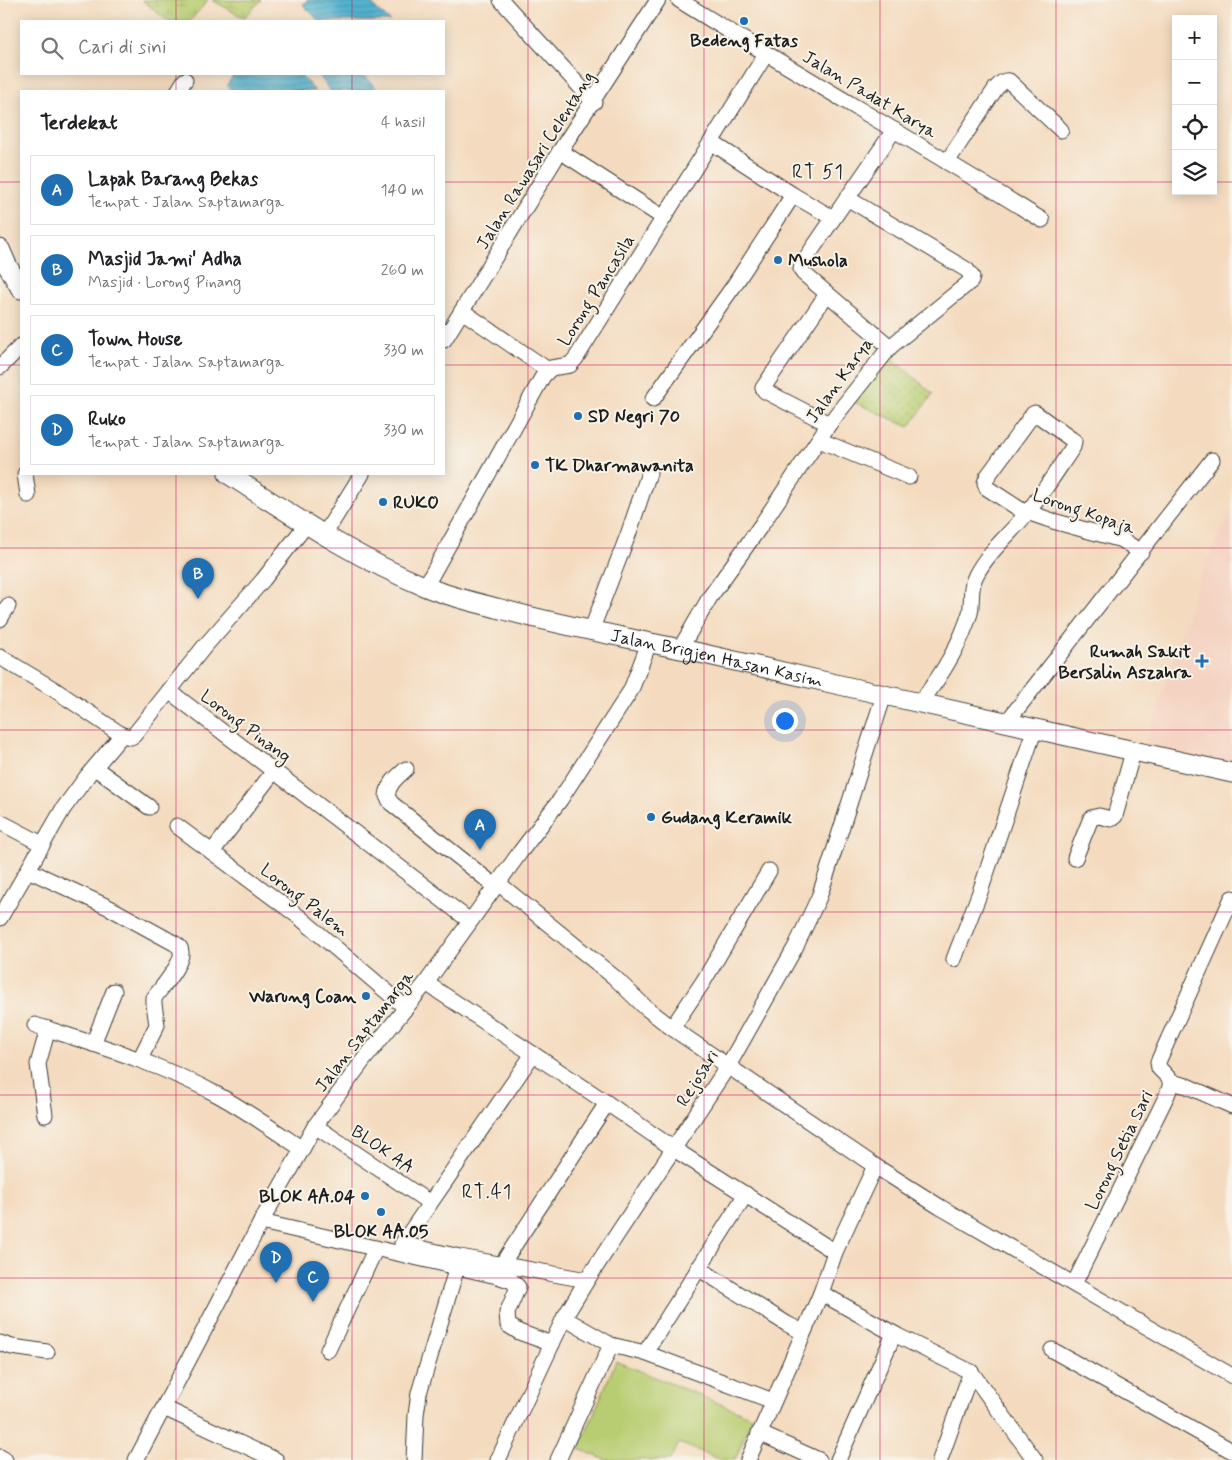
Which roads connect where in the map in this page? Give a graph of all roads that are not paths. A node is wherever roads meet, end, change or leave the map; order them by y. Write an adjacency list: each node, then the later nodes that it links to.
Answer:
1 (501, 0): 5 (street)
2 (658, 0): 5 (street, Jalan Rawasari Celentang)
3 (679, 0): 4 (street, Jalan Padat Karya)
4 (766, 54): 6 (street, Jalan Padat Karya); 8 (street, Lorong Pancasila)
5 (594, 102): 9 (street, Jalan Rawasari Celentang)
6 (894, 130): 10 (street, Jalan Padat Karya); 12 (street, Jalan Karya)
7 (1061, 130): 10 (street)
8 (712, 142): 11 (street); 13 (street, Lorong Pancasila)
9 (560, 151): 13 (street); 17 (street, Jalan Rawasari Celentang)
10 (947, 162): 15 (street, Jalan Padat Karya)
11 (793, 195): 14 (street); 23 (street)
12 (847, 198): 14 (street, Jalan Karya); 20 (street)
13 (664, 218): 22 (street, Lorong Pancasila)
14 (833, 218): 16 (street, Jalan Karya)
15 (1042, 220)
16 (827, 294): 20 (street, Jalan Karya); 24 (street)
17 (462, 312): 18 (street, Jalan Rawasari Celentang); 22 (street)
18 (445, 338)
19 (20, 347): 21 (street)
20 (890, 347): 24 (street, Jalan Karya)
21 (0, 367)
22 (548, 370): 37 (street)
23 (653, 399)
24 (829, 424): 25 (street, Jalan Karya)
25 (819, 440): 31 (street); 40 (street, Jalan Karya)
26 (1212, 460): 36 (street, Lorong Kopaja)
27 (649, 473): 38 (street)
28 (25, 475): 32 (street)
29 (230, 475): 34 (street, Jalan Brigjen Hasan Kasim)
30 (361, 475): 35 (street)
31 (909, 477)
32 (28, 495)
33 (1028, 512): 33 (street, Lorong Kopaja); 36 (street, Lorong Kopaja); 44 (street)
34 (306, 525): 35 (street, Jalan Brigjen Hasan Kasim); 42 (street)
35 (324, 535): 37 (street, Jalan Brigjen Hasan Kasim)
36 (1141, 552): 45 (street, Lorong Kopaja)
37 (424, 587): 38 (street, Jalan Brigjen Hasan Kasim)
38 (591, 631): 39 (street, Jalan Brigjen Hasan Kasim)
39 (649, 643): 40 (street, Jalan Brigjen Hasan Kasim); 61 (street, Jalan Saptamarga)
40 (680, 649): 43 (street, Jalan Brigjen Hasan Kasim)
41 (0, 657): 47 (street)
42 (170, 691): 47 (street); 51 (street, Lorong Pinang)
43 (884, 695): 44 (street, Jalan Brigjen Hasan Kasim); 73 (street, Rejosari)
44 (920, 703): 45 (street, Jalan Brigjen Hasan Kasim)
45 (1006, 723): 46 (street, Jalan Brigjen Hasan Kasim)
46 (1034, 731): 48 (street, Jalan Brigjen Hasan Kasim); 65 (street)
47 (122, 735): 49 (street)
48 (1133, 752): 52 (street, Jalan Brigjen Hasan Kasim); 58 (street)
49 (95, 768): 53 (street); 56 (street)
50 (406, 769): 61 (street)
51 (274, 771): 57 (street); 64 (street, Lorong Pinang)
52 (1232, 774)
53 (149, 807)
54 (0, 822): 56 (street)
55 (177, 826): 57 (street, Lorong Palem)
56 (42, 844): 59 (street)
57 (212, 852): 68 (street, Lorong Palem)
58 (1075, 858)
59 (28, 870): 63 (street); 72 (street)
60 (770, 872): 69 (street)
61 (496, 884): 64 (street, Jalan Saptamarga); 69 (street)
62 (1232, 898): 74 (street, Lorong Setia Sari)
63 (0, 918)
64 (470, 921): 66 (street, Jalan Saptamarga)
65 (954, 958)
66 (426, 983): 68 (street, Jalan Saptamarga); 71 (street)
67 (114, 992): 70 (street)
68 (406, 1008): 78 (street, Jalan Saptamarga)
69 (672, 1028): 73 (street)
70 (92, 1044): 72 (street); 77 (street)
71 (533, 1054): 75 (street); 83 (street)
72 (140, 1059): 79 (street)
73 (728, 1066): 80 (street, Rejosari); 81 (street)
74 (1171, 1082): 76 (street); 91 (street, Lorong Setia Sari)
75 (607, 1103): 80 (street); 87 (street)
76 (1232, 1106)
77 (45, 1115)
78 (315, 1126): 79 (street, Jalan Saptamarga); 83 (street, BLOK AA)
79 (302, 1149): 84 (street, Jalan Saptamarga)
80 (674, 1149): 82 (street); 90 (street, Rejosari)
81 (875, 1166): 86 (street); 91 (street)
82 (746, 1194): 86 (street); 89 (street)
83 (430, 1203): 87 (street)
84 (261, 1222): 85 (street); 106 (street, Jalan Saptamarga)
85 (376, 1248): 88 (street); 99 (street)
86 (835, 1252): 92 (street)
87 (502, 1264): 90 (street)
88 (457, 1267): 97 (street); 113 (street)
89 (698, 1268): 94 (street); 102 (street)
90 (587, 1280): 93 (street, Rejosari)
91 (1074, 1284): 104 (street)
92 (820, 1292): 94 (street); 95 (street)
93 (564, 1318): 97 (street, Rejosari); 98 (street)
94 (803, 1332): 105 (street)
95 (894, 1334): 103 (street); 118 (street)
96 (0, 1343): 101 (street)
97 (552, 1344): 114 (street, Rejosari)
98 (611, 1345): 102 (street); 115 (street)
99 (328, 1350)
100 (1052, 1350): 108 (street)
101 (46, 1352)
102 (645, 1353): 105 (street)
103 (971, 1372): 119 (street); 120 (street)
104 (1232, 1376)
105 (773, 1401): 107 (street)
106 (164, 1408): 111 (street, Jalan Saptamarga); 112 (street)
107 (759, 1433): 116 (street); 117 (street)
108 (1232, 1451)
109 (0, 1457): 110 (street)
110 (4, 1460)
111 (136, 1460)
112 (276, 1460)
113 (414, 1460)
114 (498, 1460)
115 (558, 1460)
116 (748, 1460)
117 (819, 1460)
118 (838, 1460)
119 (940, 1460)
120 (1035, 1460)

